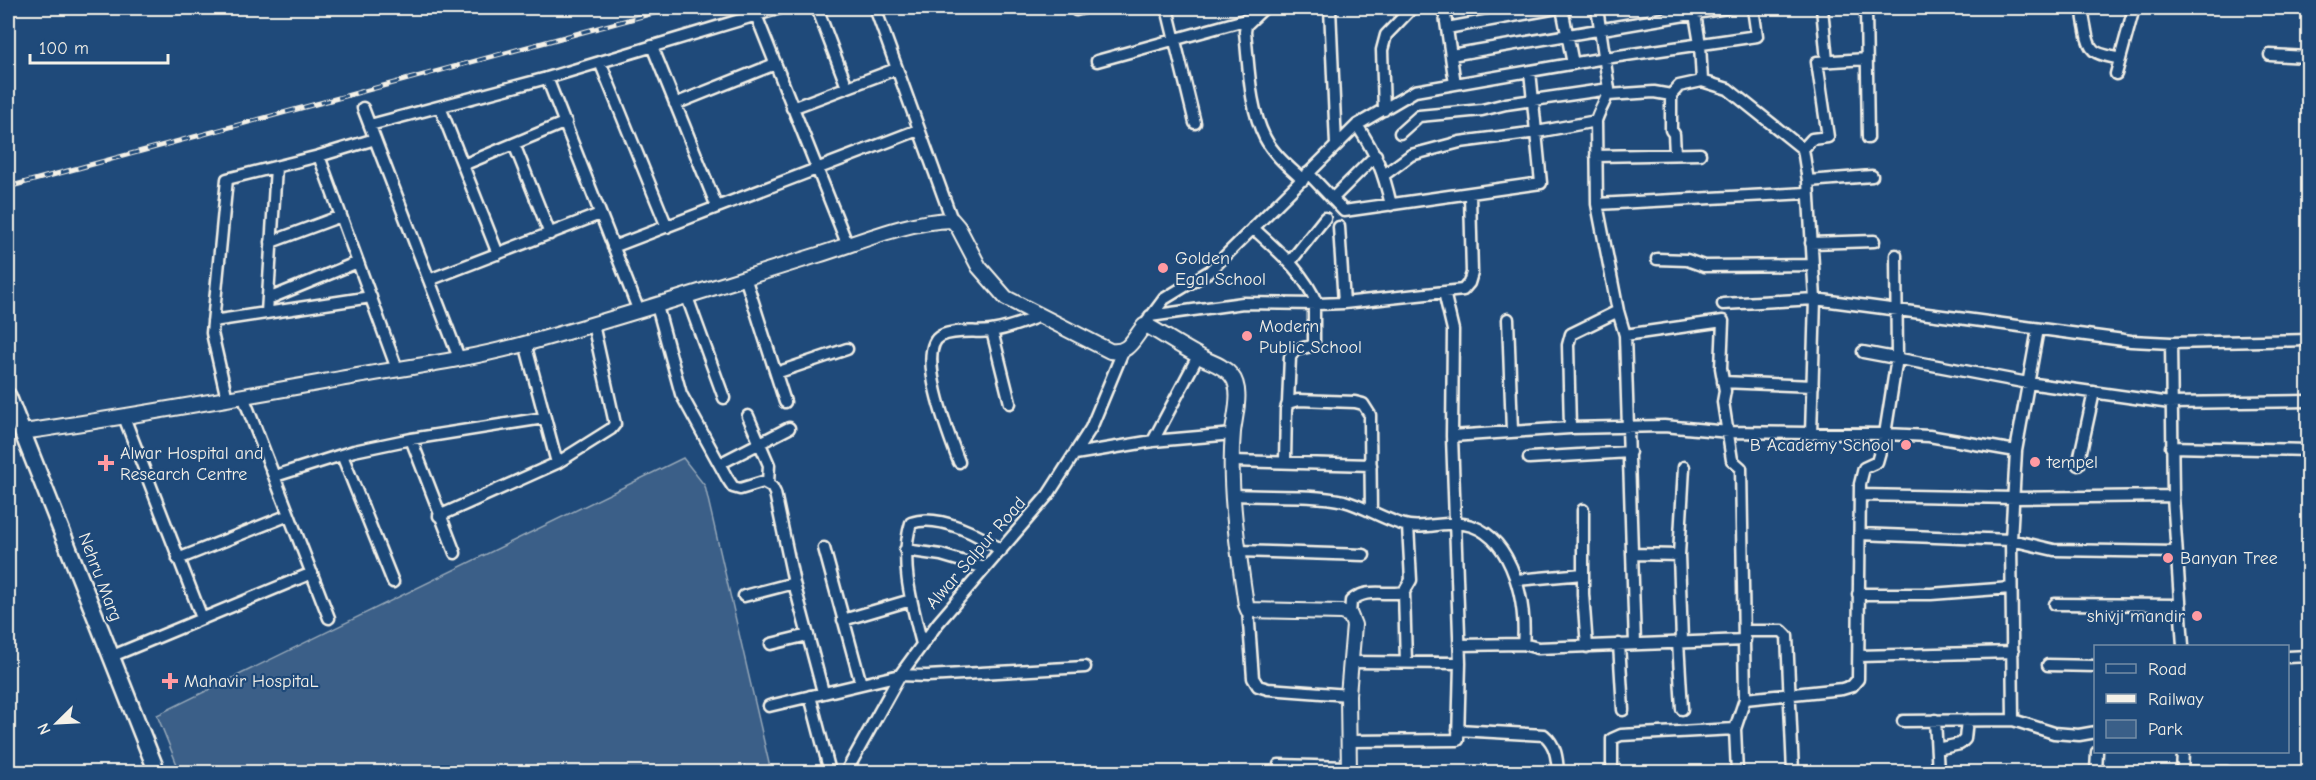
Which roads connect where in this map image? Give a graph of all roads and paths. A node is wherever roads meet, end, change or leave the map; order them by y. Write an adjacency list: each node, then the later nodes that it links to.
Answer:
1 (780, 8): 18 (street)
2 (817, 8): 43 (street)
3 (875, 8): 37 (street)
4 (1167, 8): 23 (street)
5 (1264, 8): 19 (street)
6 (1330, 8): 63 (street)
7 (1412, 8): 51 (street)
8 (1444, 8): 20 (street)
9 (1559, 8): 20 (street); 22 (street)
10 (1597, 8): 21 (street)
11 (1726, 8): 17 (street)
12 (1753, 8): 24 (street)
13 (1822, 8): 33 (street)
14 (1866, 8): 30 (street)
15 (2084, 8): 31 (street)
16 (2134, 8): 31 (street)
17 (1694, 10): 21 (street); 24 (street)
18 (756, 15): 25 (street); 35 (street)
19 (1252, 18): 23 (street); 75 (street)
20 (1447, 28): 26 (street)
21 (1601, 29): 22 (street); 29 (street)
22 (1567, 35): 26 (street); 36 (street)
23 (1174, 39): 32 (street); 54 (street)
24 (1700, 44): 29 (street); 41 (street)
25 (652, 46): 34 (street); 47 (street)
26 (1450, 55): 42 (street)
27 (2270, 55): 28 (street)
28 (2308, 57)
29 (1605, 58): 36 (street); 44 (street)
30 (1867, 59): 33 (street); 60 (street)
31 (2120, 59): 39 (street)
32 (1097, 61)
33 (1827, 61): 64 (street)
34 (600, 62): 40 (street); 87 (street)
35 (775, 64): 47 (street); 50 (street)
36 (1573, 64): 38 (street)
37 (896, 69): 43 (street); 57 (street)
38 (1530, 71): 42 (street); 46 (street)
39 (2116, 74)
40 (547, 78): 48 (street); 53 (street)
41 (1702, 81): 45 (street); 64 (street)
42 (1455, 84): 51 (street)
43 (847, 87): 50 (street)
44 (1608, 92): 45 (street); 46 (street); 52 (street)
45 (1671, 95): 65 (street)
46 (1534, 100): 58 (street); 59 (street)
47 (675, 104): 82 (street)
48 (440, 107): 55 (street); 70 (street)
49 (363, 108): 55 (street)
50 (792, 108): 72 (street)
51 (1384, 110): 56 (street)
52 (1596, 121): 58 (street); 69 (street)
53 (566, 122): 62 (street); 83 (street)
54 (1195, 123)
55 (370, 124): 61 (street)
56 (1357, 126): 63 (street); 67 (street)
57 (918, 130): 72 (street); 86 (street)
58 (1537, 132): 73 (street); 78 (street)
59 (1400, 133)
60 (1868, 138)
61 (375, 139): 68 (street); 103 (street)
62 (514, 144): 70 (street); 90 (street)
63 (1336, 145): 75 (street)
64 (1803, 149): 76 (street)
65 (1675, 154): 66 (street); 69 (street)
66 (1700, 154)
67 (1376, 155): 73 (street); 79 (street)
68 (319, 156): 71 (street); 84 (street)
69 (1596, 156): 80 (street)
70 (463, 165): 96 (street)
71 (276, 167): 92 (street); 119 (street)
72 (816, 169): 82 (street); 94 (street)
73 (1384, 175): 81 (street)
74 (1872, 176): 76 (street)
75 (1305, 177): 79 (street); 89 (street)
76 (1808, 181): 77 (street)
77 (1807, 194): 80 (street); 93 (street)
78 (1470, 195): 81 (street); 104 (street)
79 (1332, 199): 81 (street)
80 (1597, 204): 115 (street)
81 (1391, 205)
82 (717, 207): 87 (street)
83 (600, 214): 90 (street); 95 (street)
84 (341, 216): 92 (street); 99 (street)
85 (1325, 218): 100 (street)
86 (952, 220): 94 (street); 117 (street)
87 (667, 227): 95 (street)
88 (1339, 227): 109 (street)
89 (1253, 228): 100 (street); 120 (street)
90 (550, 234): 96 (street)
91 (1874, 241): 93 (street)
92 (271, 242): 107 (street)
93 (1810, 243): 101 (street)
94 (848, 246): 102 (street)
95 (613, 247): 114 (street)
96 (498, 254): 103 (street)
97 (1896, 255): 113 (street)
98 (1657, 260): 101 (street)
99 (358, 262): 105 (street); 107 (street)
100 (1290, 262): 110 (street)
101 (1812, 265): 108 (street)
102 (745, 277): 106 (street); 135 (street)
103 (429, 280): 132 (street)
104 (1444, 292): 109 (street); 161 (street)
105 (371, 297): 116 (street); 134 (street)
106 (687, 297): 112 (street); 142 (street)
107 (268, 299): 116 (street)
108 (1815, 299): 111 (street); 113 (street); 138 (street)
109 (1344, 303): 110 (street)
110 (1316, 304): 120 (street); 148 (street)
111 (1723, 304)
112 (657, 306): 114 (street); 181 (street)
113 (1898, 308): 122 (street); 133 (street)
114 (638, 309): 121 (street)
115 (1618, 311): 124 (street); 154 (street)
116 (267, 313): 119 (street)
117 (1040, 316): 123 (street); 129 (street)
118 (1508, 319): 155 (street)
119 (213, 321): 143 (street)
120 (1147, 321): 129 (street); 131 (street)
121 (593, 324): 127 (street); 176 (street)
122 (2038, 329): 126 (street); 137 (street)
123 (992, 331): 146 (street); 175 (street)
124 (1625, 334): 136 (street); 152 (street)
125 (2308, 340): 126 (street)
126 (2171, 343): 147 (street)
127 (525, 344): 132 (street); 151 (street)
128 (847, 349): 135 (street)
129 (1123, 351): 169 (street, Alwar Salpur Road)
130 (1863, 352): 133 (street)
131 (1198, 356): 158 (street); 163 (street)
132 (459, 358): 134 (street)
133 (1897, 358): 137 (street); 160 (street)
134 (397, 369): 141 (street)
135 (776, 373): 144 (street)
136 (1723, 382): 138 (street); 157 (street)
137 (2028, 383): 139 (street); 167 (street)
138 (1813, 386): 159 (street)
139 (2094, 392): 147 (street); 178 (street)
140 (8, 396): 156 (main road, Nehru Marg)
141 (243, 396): 143 (street); 180 (street)
142 (724, 398)
143 (228, 399): 150 (street)
144 (785, 402)
145 (2308, 402): 147 (street)
146 (1010, 403)
147 (2170, 403): 165 (street)
148 (1288, 404): 174 (street); 177 (street)
149 (748, 416): 164 (street)
150 (124, 417): 156 (street); 203 (street)
151 (544, 418): 162 (street); 176 (street)
152 (1629, 426): 154 (street); 157 (street); 168 (street)
153 (789, 428): 164 (street)
154 (1570, 428): 155 (street)
155 (1512, 431): 161 (street)
156 (23, 432): 236 (main road, Nehru Marg)
157 (1729, 432): 159 (street); 223 (street)
158 (1233, 434): 163 (street); 173 (street)
159 (1811, 434): 160 (street)
160 (1885, 434): 167 (street); 183 (street)
161 (1452, 436): 190 (street)
162 (411, 439): 170 (street); 189 (street)
163 (1154, 441): 169 (street)
164 (759, 443): 172 (street); 181 (street)
165 (2171, 447): 166 (street); 184 (street)
166 (2308, 450)
167 (2016, 451): 185 (street)
168 (1630, 452): 171 (street); 200 (street)
169 (1075, 454): 196 (street, Alwar Salpur Road)
170 (342, 455): 180 (street); 208 (street)
171 (1529, 458)
172 (728, 460)
173 (1232, 461): 174 (street); 182 (street)
174 (1285, 461): 177 (street)
175 (959, 462)
176 (557, 463): 189 (street)
177 (1371, 465): 187 (street)
178 (2078, 465)
179 (1684, 467): 202 (street)
180 (275, 476): 188 (street)
181 (768, 483): 209 (street)
182 (1234, 495): 187 (street); 197 (street)
183 (1860, 495): 185 (street); 192 (street)
184 (2173, 496): 185 (street); 198 (street)
185 (2013, 498): 193 (street)
186 (1583, 510): 206 (street)
187 (1371, 511): 191 (street)
188 (289, 515): 203 (street); 205 (street)
189 (439, 516): 199 (street)
190 (1455, 523): 191 (street); 207 (street); 230 (street)
191 (1408, 526): 211 (street)
192 (1860, 534): 193 (street); 212 (street)
193 (2011, 540): 198 (street); 210 (street)
194 (824, 548): 221 (street)
195 (905, 550): 196 (street); 204 (street); 214 (street)
196 (1001, 551): 204 (street, Alwar Salpur Road)
197 (1239, 551): 201 (street); 217 (street)
198 (2176, 552): 216 (street)
199 (455, 553)
200 (1632, 554): 202 (street); 229 (street)
201 (1364, 555)
202 (1679, 555): 224 (street)
203 (178, 559): 219 (street)
204 (985, 568): 226 (street, Alwar Salpur Road)
205 (312, 573): 219 (street); 220 (street)
206 (1583, 574): 207 (street); 232 (street)
207 (1517, 580): 227 (street)
208 (393, 582)
209 (794, 583): 213 (street); 222 (street)
210 (2011, 588): 212 (street); 233 (street)
211 (1404, 592): 218 (street); 239 (street)
212 (1858, 594): 234 (street)
213 (744, 596)
214 (911, 600): 221 (street); 226 (street)
215 (2055, 604): 216 (street)
216 (2180, 605): 231 (street)
217 (1248, 610): 218 (street); 248 (street)
218 (1350, 615): 238 (street)
219 (202, 618): 236 (street)
220 (329, 618)
221 (843, 620): 245 (street)
222 (808, 635): 225 (street); 246 (street)
223 (1745, 635): 224 (street); 247 (street); 250 (street)
224 (1680, 641): 229 (street); 252 (street)
225 (771, 644)
226 (922, 644): 244 (street, Alwar Salpur Road)
227 (1523, 644): 230 (street); 232 (street)
228 (1619, 644): 229 (street); 232 (street); 253 (street)
229 (1635, 644)
230 (1459, 645): 240 (street)
231 (2183, 645)
232 (1587, 647)
233 (2013, 652): 234 (street); 256 (street)
234 (1860, 656): 247 (street)
235 (2308, 656): 237 (street)
236 (110, 657): 267 (main road, Nehru Marg)
237 (2289, 657)
238 (1350, 662): 239 (street); 248 (street)
239 (1406, 662): 240 (street)
240 (1460, 663): 259 (street)
241 (2048, 665): 242 (street)
242 (2094, 666)
243 (1085, 667): 244 (street)
244 (900, 675): 245 (street); 269 (street, Alwar Salpur Road)
245 (861, 684): 246 (street)
246 (823, 692): 249 (street)
247 (1790, 694): 250 (street); 273 (street)
248 (1348, 695): 261 (street)
249 (810, 696): 251 (street); 268 (street)
250 (1745, 699): 258 (street)
251 (769, 706)
252 (1682, 709)
253 (1623, 710)
254 (1935, 720): 255 (street); 257 (street); 262 (street)
255 (1967, 720): 256 (street); 262 (street)
256 (2013, 720): 260 (street)
257 (1903, 721)
258 (1735, 729): 271 (street); 272 (street)
259 (1458, 730): 261 (street); 270 (street)
260 (2094, 732)
261 (1349, 741): 266 (street)
262 (1937, 749): 274 (street)
263 (2097, 753): 275 (street)
264 (2183, 753): 276 (street)
265 (1279, 765): 266 (street)
266 (1349, 770)
267 (157, 772)
268 (830, 772)
269 (846, 772)
270 (1558, 772)
271 (1612, 772)
272 (1737, 772)
273 (1793, 772)
274 (1938, 772)
275 (2096, 772)
276 (2182, 772): 277 (street)
277 (2227, 772)

